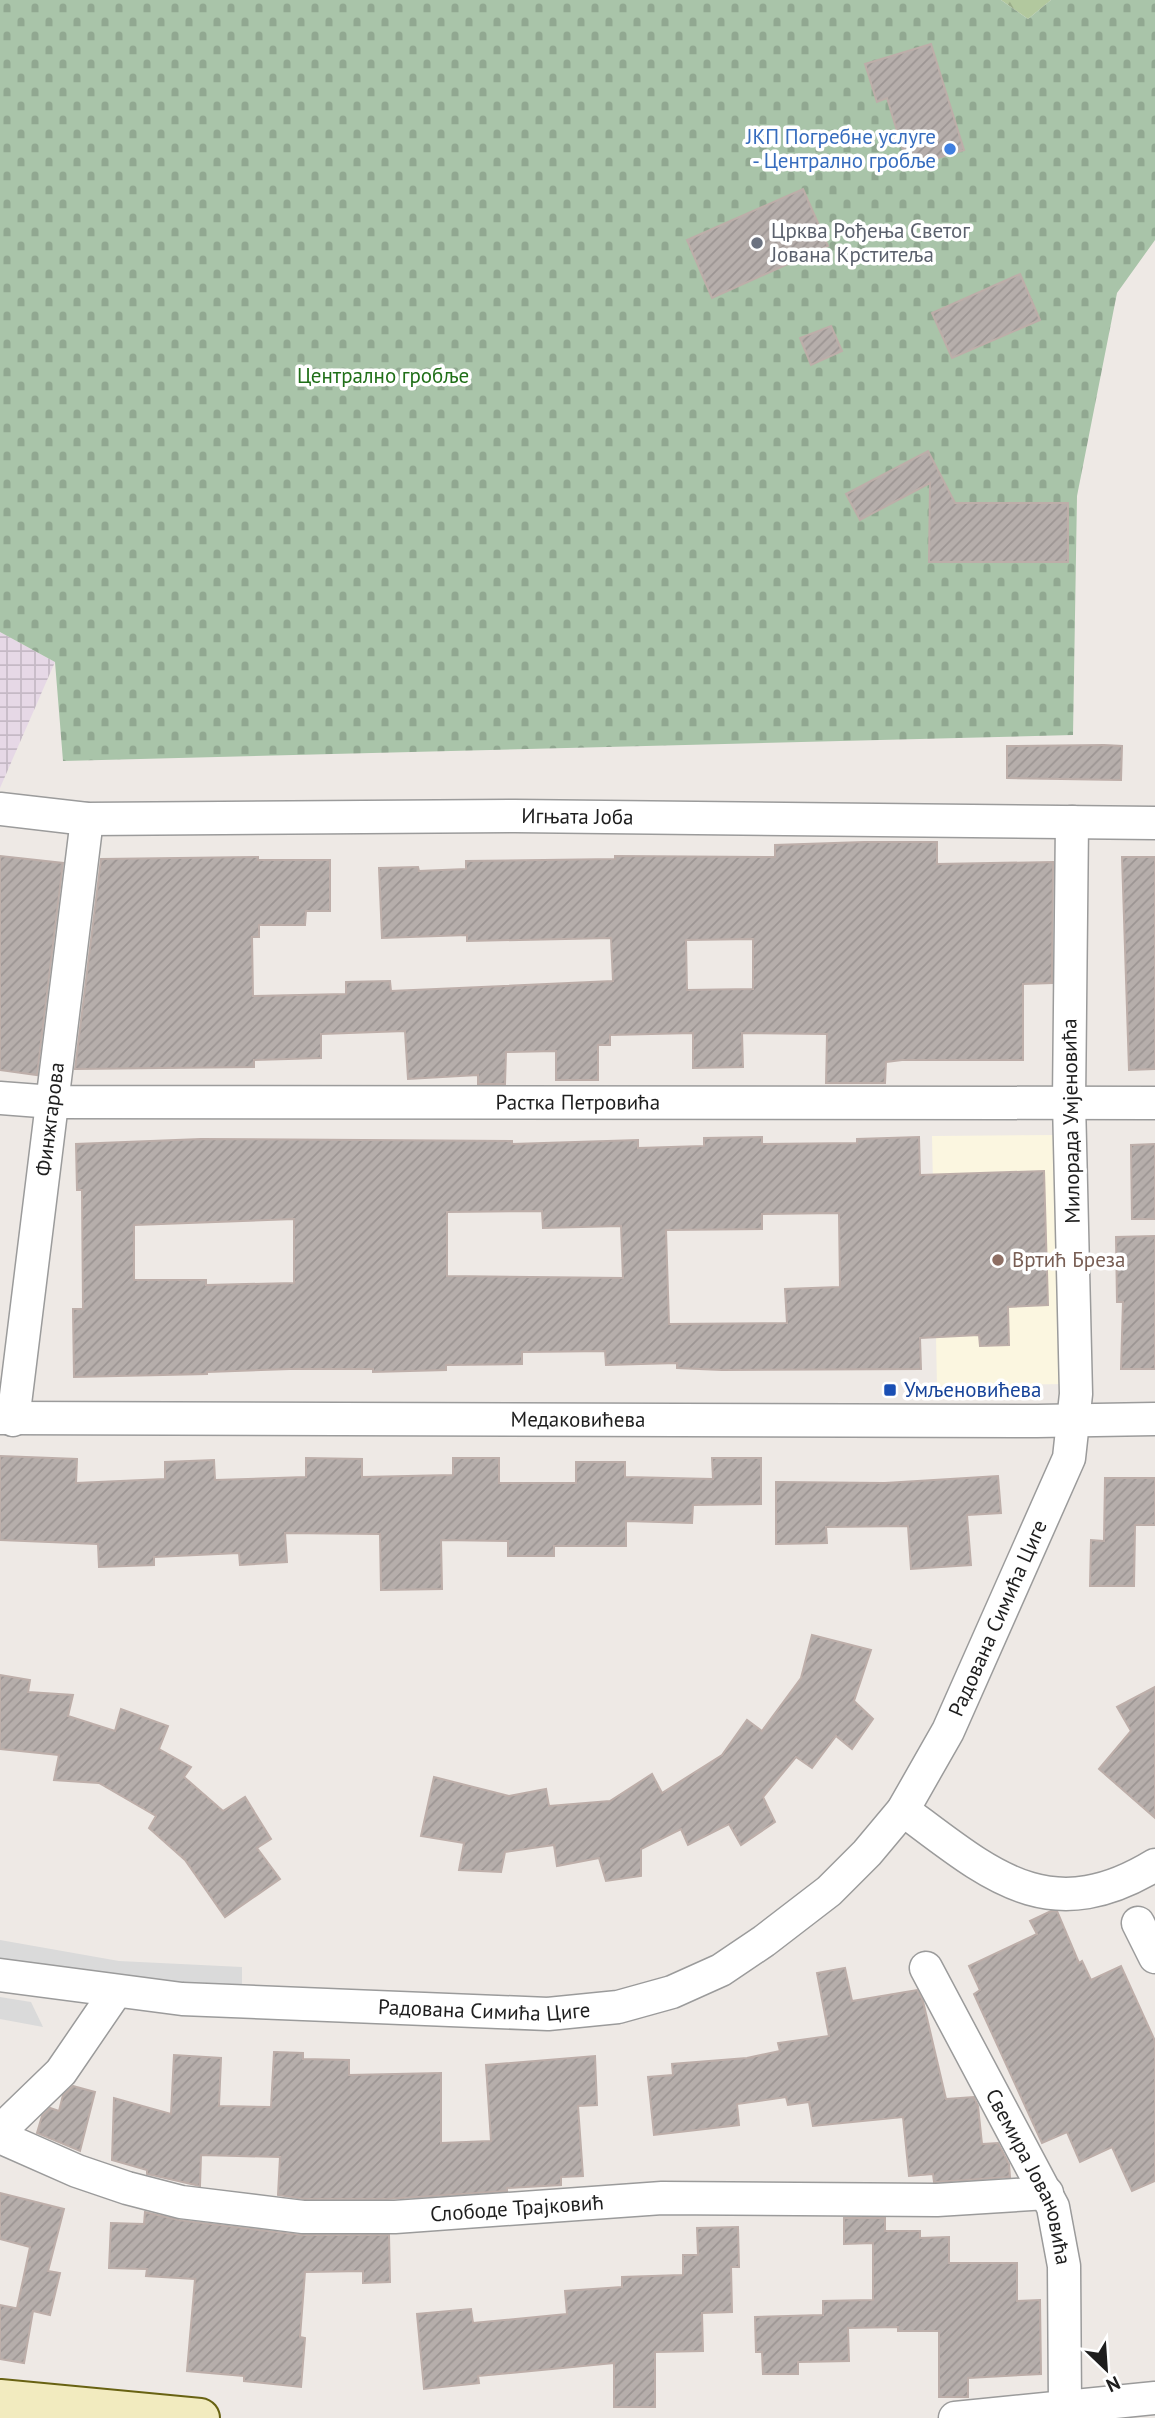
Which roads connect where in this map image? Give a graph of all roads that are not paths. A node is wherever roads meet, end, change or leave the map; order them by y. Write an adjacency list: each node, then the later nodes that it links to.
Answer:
1 (0, 809): 2 (street, Игњата Јоба)
2 (87, 819): 3 (street, Игњата Јоба); 6 (street, Финжгарова)
3 (1072, 822): 4 (street, Игњата Јоба); 7 (street, Милорада Умјеновића)
4 (1155, 823)
5 (0, 1098): 6 (street, Растка Петровића)
6 (53, 1102): 7 (street, Растка Петровића); 9 (street, Финжгарова)
7 (1069, 1102): 8 (street, Растка Петровића); 11 (street, Милорада Умјеновића)
8 (1155, 1103)
9 (7, 1419): 11 (street, Медаковићева)
10 (1155, 1419): 11 (street, Медаковићева)
11 (1075, 1421): 12 (street, Радована Симића Циге)
12 (903, 1810): 13 (street); 18 (street, Радована Симића Циге)
13 (1155, 1865)
14 (1138, 1923): 15 (street)
15 (1155, 1957)
16 (926, 1968): 20 (street, Свемира Јовановића)
17 (0, 1975): 18 (street, Радована Симића Циге)
18 (115, 1993): 19 (street)
19 (0, 2134): 20 (street, Слободе Трајковић)
20 (1047, 2193): 23 (street, Свемира Јовановића)
21 (1155, 2398): 23 (street)
22 (0, 2399): 24 (main road)
23 (1065, 2406): 25 (street)
24 (200, 2418)
25 (956, 2418)

